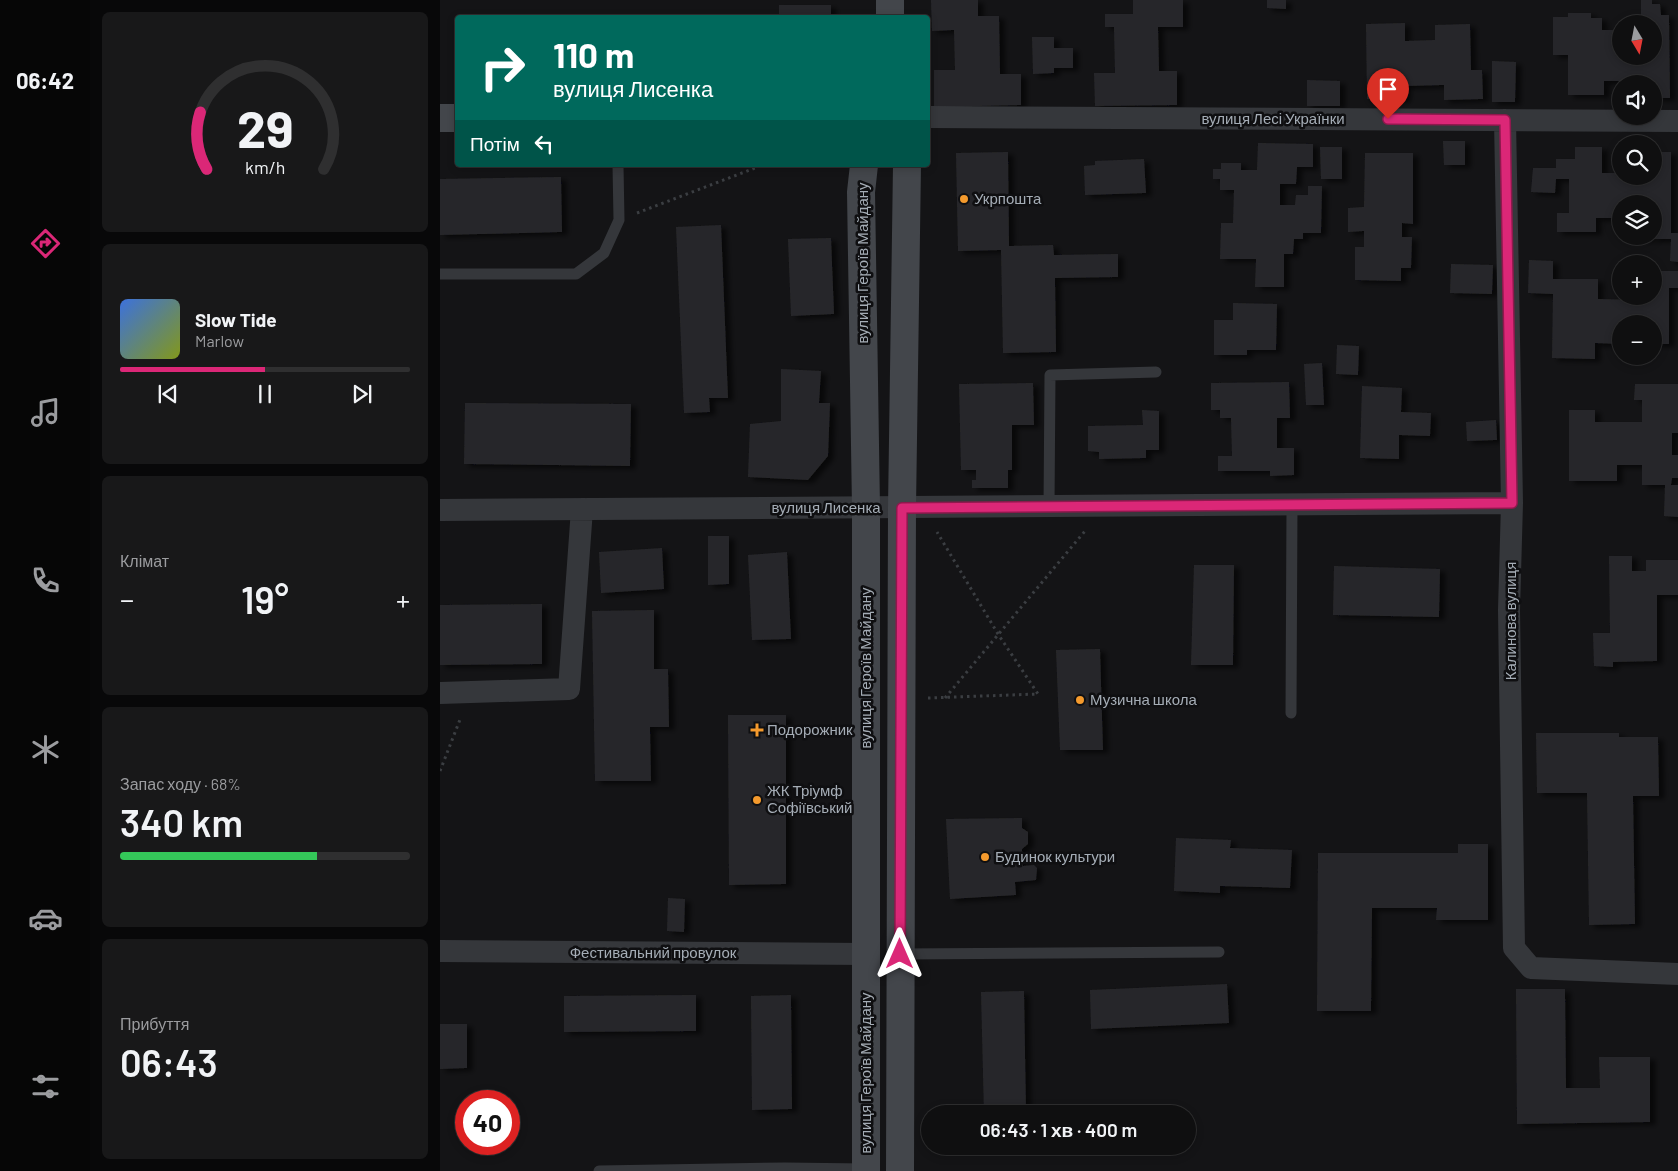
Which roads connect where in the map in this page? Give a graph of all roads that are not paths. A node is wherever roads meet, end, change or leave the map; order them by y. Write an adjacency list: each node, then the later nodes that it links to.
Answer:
1 (890, 0): 2 (street)
2 (890, 15)
3 (930, 117): 6 (street, вулиця Лесі Українки)
4 (440, 118): 5 (street)
5 (455, 118)
6 (1505, 120): 7 (street, вулиця Лесі Українки); 13 (street, Калинова вулиця)
7 (1678, 121)
8 (618, 167): 11 (lane)
9 (864, 167): 16 (street, вулиця Героїв Майдану)
10 (907, 167): 17 (street)
11 (440, 274)
12 (1156, 372): 15 (lane)
13 (1512, 503): 14 (street, вулиця Лисенка); 26 (street, Калинова вулиця)
14 (1292, 505): 15 (street, вулиця Лисенка); 21 (lane)
15 (1049, 507): 17 (street, вулиця Лисенка)
16 (866, 508): 17 (street, вулиця Лисенка); 18 (street, вулиця Лисенка); 24 (street, вулиця Героїв Майдану)
17 (902, 508): 25 (street)
18 (582, 509): 19 (street, вулиця Лисенка); 20 (street)
19 (440, 510)
20 (440, 694)
21 (1291, 713)
22 (440, 951): 24 (street, Фестивальний провулок)
23 (1219, 952): 25 (lane)
24 (866, 954): 27 (street, вулиця Героїв Майдану)
25 (900, 954): 29 (street)
26 (1678, 974)
27 (866, 1170): 28 (lane)
28 (599, 1171)
29 (900, 1171)

